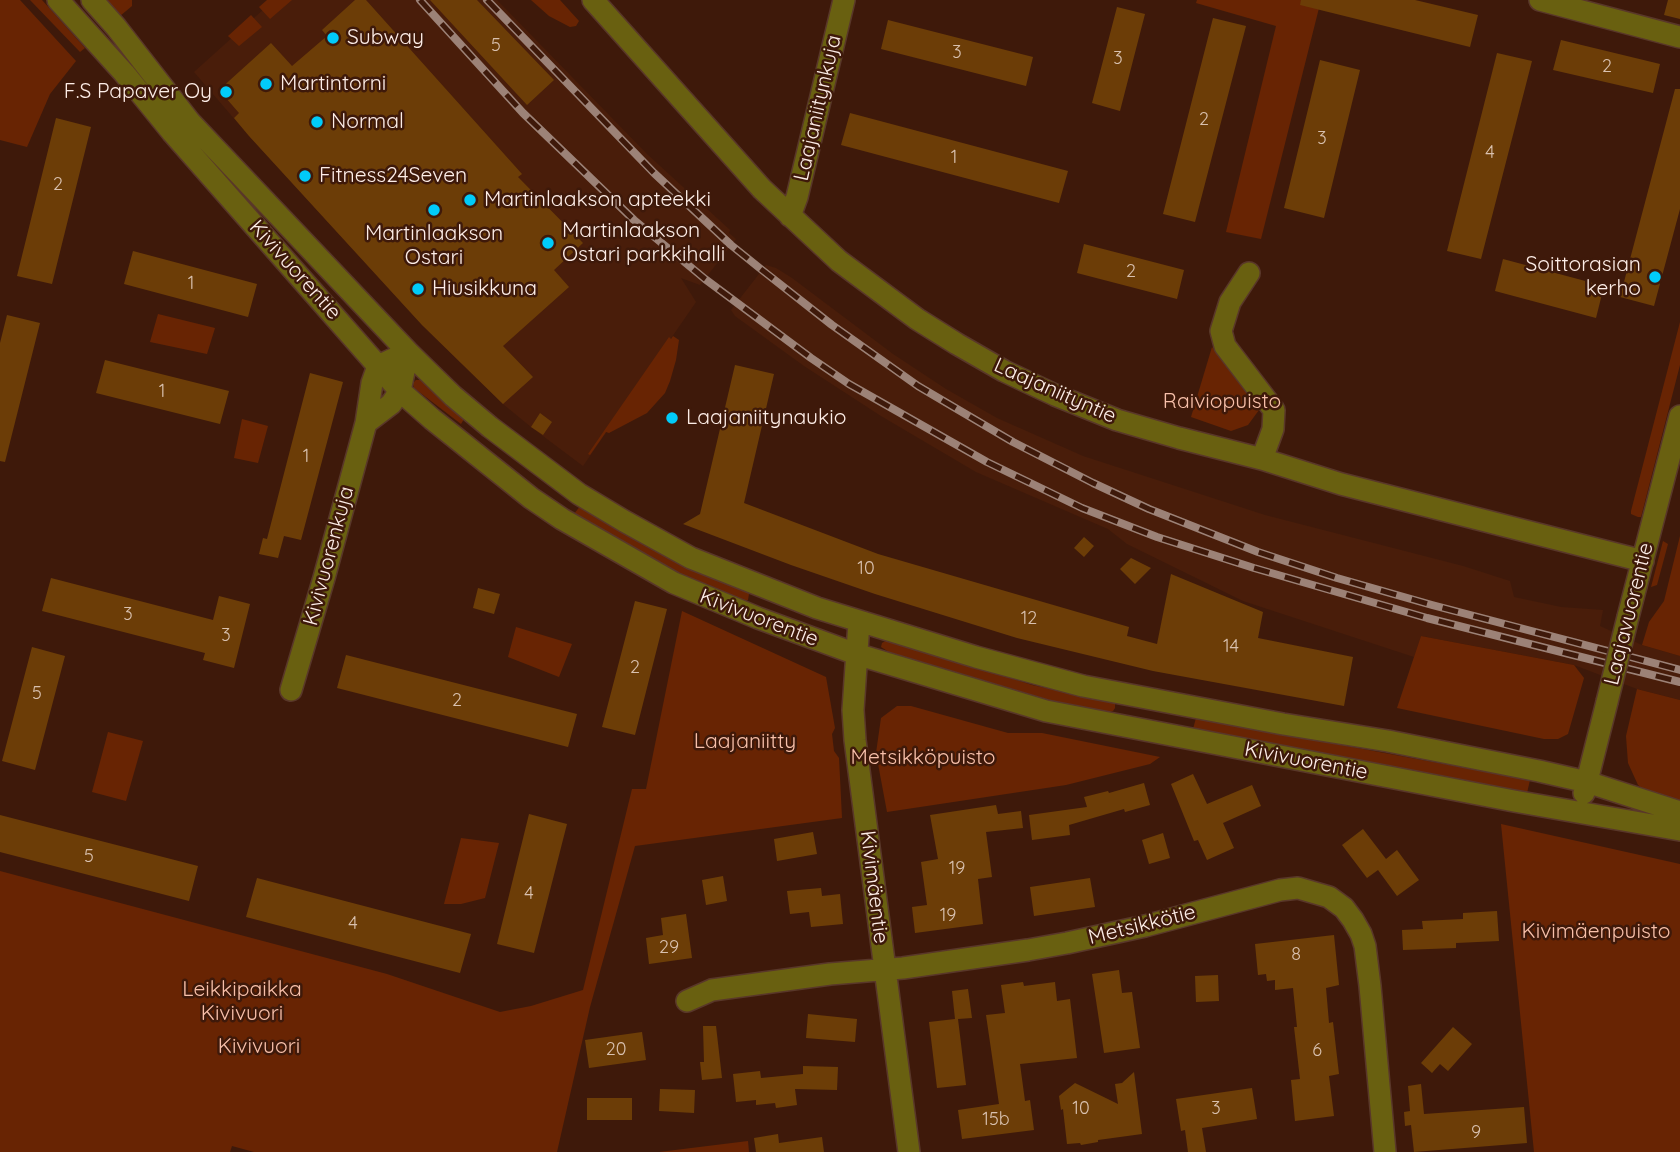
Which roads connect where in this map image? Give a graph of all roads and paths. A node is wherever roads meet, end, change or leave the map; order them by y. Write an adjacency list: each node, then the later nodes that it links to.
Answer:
1 (58, 0): 10 (street, Kivivuorentie)
2 (92, 0): 9 (street, Kivivuorentie)
3 (593, 0): 7 (street, Laajaniityntie)
4 (844, 0): 7 (street, Laajaniitynkuja)
5 (1540, 0): 6 (street)
6 (1680, 37)
7 (790, 216): 14 (street, Laajaniityntie)
8 (1249, 273): 14 (street)
9 (408, 352): 10 (street); 11 (street); 16 (street, Kivivuorentie)
10 (379, 366): 11 (street, Kivivuorentie); 13 (street, Kivivuorenkuja)
11 (400, 391): 13 (street); 17 (street, Kivivuorentie)
12 (1680, 416): 15 (street, Laajavuorentie)
13 (366, 423): 18 (street, Kivivuorenkuja)
14 (1262, 459): 15 (street, Laajaniityntie)
15 (1643, 561): 19 (street, Laajavuorentie, bridge)
16 (859, 622): 17 (street, Kivimäentie); 19 (street, Kivivuorentie)
17 (856, 654): 20 (street, Kivivuorentie); 23 (street, Kivimäentie)
18 (291, 690)
19 (1587, 782): 20 (street, Laajavuorentie); 21 (street, Kivivuorentie)
20 (1579, 812): 22 (street, Kivivuorentie)
21 (1680, 812)
22 (1680, 830)
23 (884, 968): 24 (street, Metsikkötie); 25 (street, Kivimäentie); 26 (street, Metsikkötie)
24 (687, 1001)
25 (909, 1152)
26 (1385, 1152)

